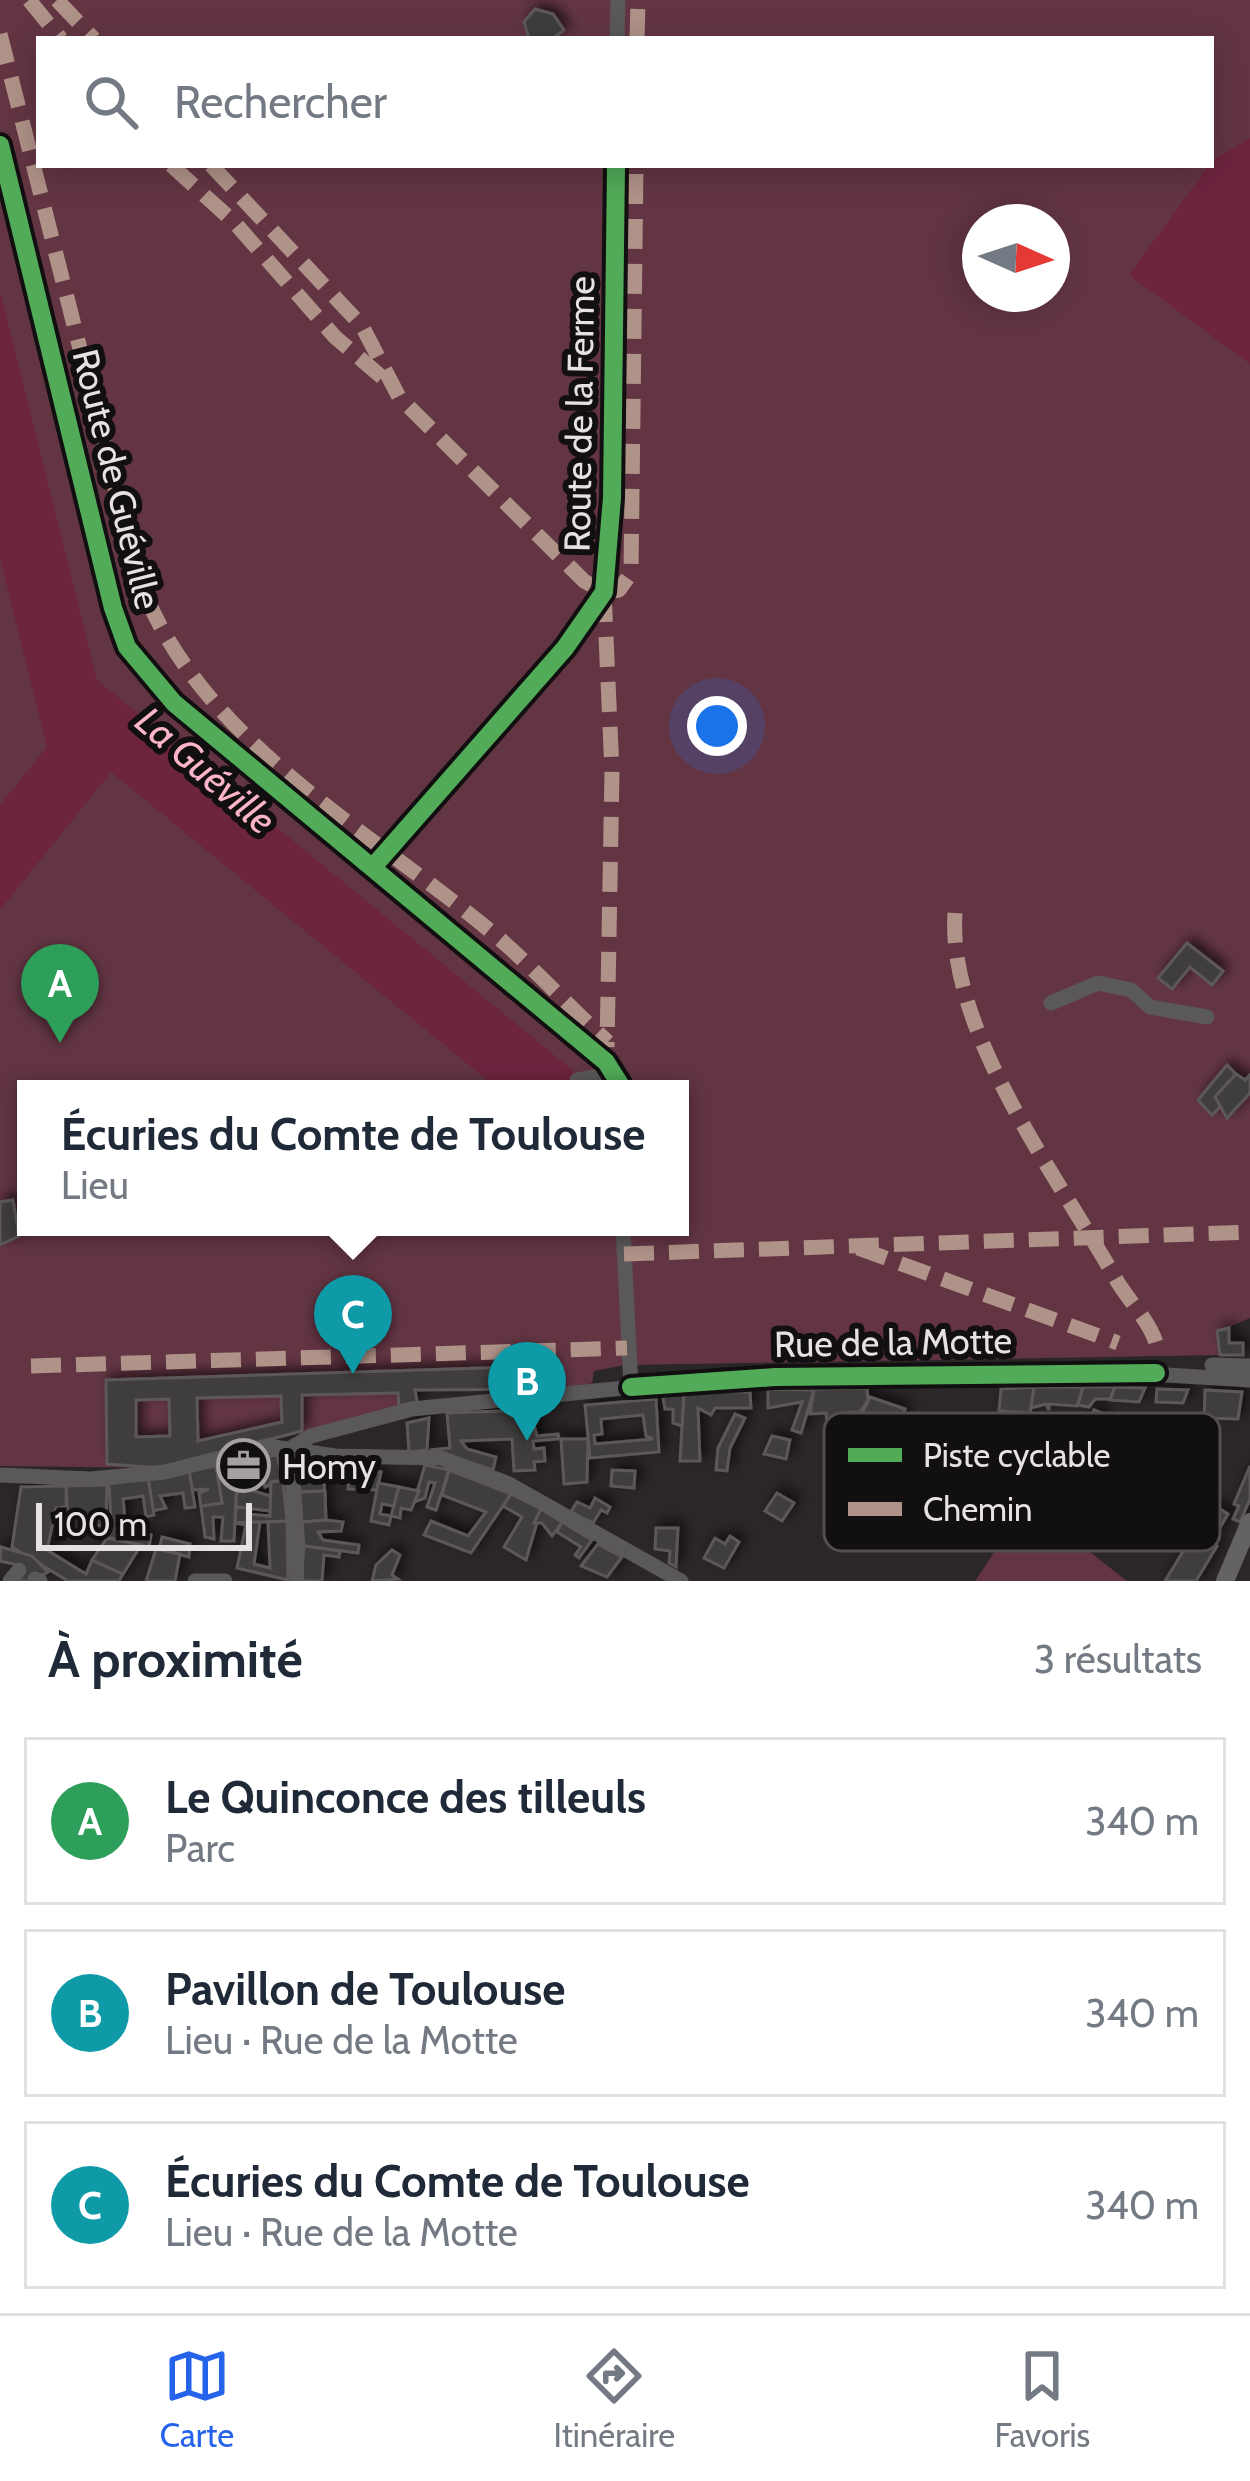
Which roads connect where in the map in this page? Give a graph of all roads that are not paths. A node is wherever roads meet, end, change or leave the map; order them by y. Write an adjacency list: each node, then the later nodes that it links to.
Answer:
1 (618, 0): 2 (street)
2 (617, 36)
3 (0, 145): 5 (street, Route de Guéville)
4 (616, 168): 5 (street, Route de la Ferme)
5 (373, 867): 8 (street, Route de Guéville)
6 (1052, 1003): 7 (street)
7 (1207, 1017)
8 (618, 1080)
9 (623, 1236): 13 (street)
10 (1250, 1366): 11 (street, Rue de la Motte)
11 (1156, 1373): 12 (street, Rue de la Motte); 13 (street, Rue de la Motte)
12 (1250, 1380)
13 (631, 1387): 14 (street, Rue de la Motte)
14 (291, 1448): 15 (street); 19 (street); 20 (street)
15 (0, 1475)
16 (1250, 1522): 21 (main road)
17 (195, 1581): 18 (street)
18 (225, 1581)
19 (297, 1581)
20 (681, 1581)
21 (1226, 1581)

